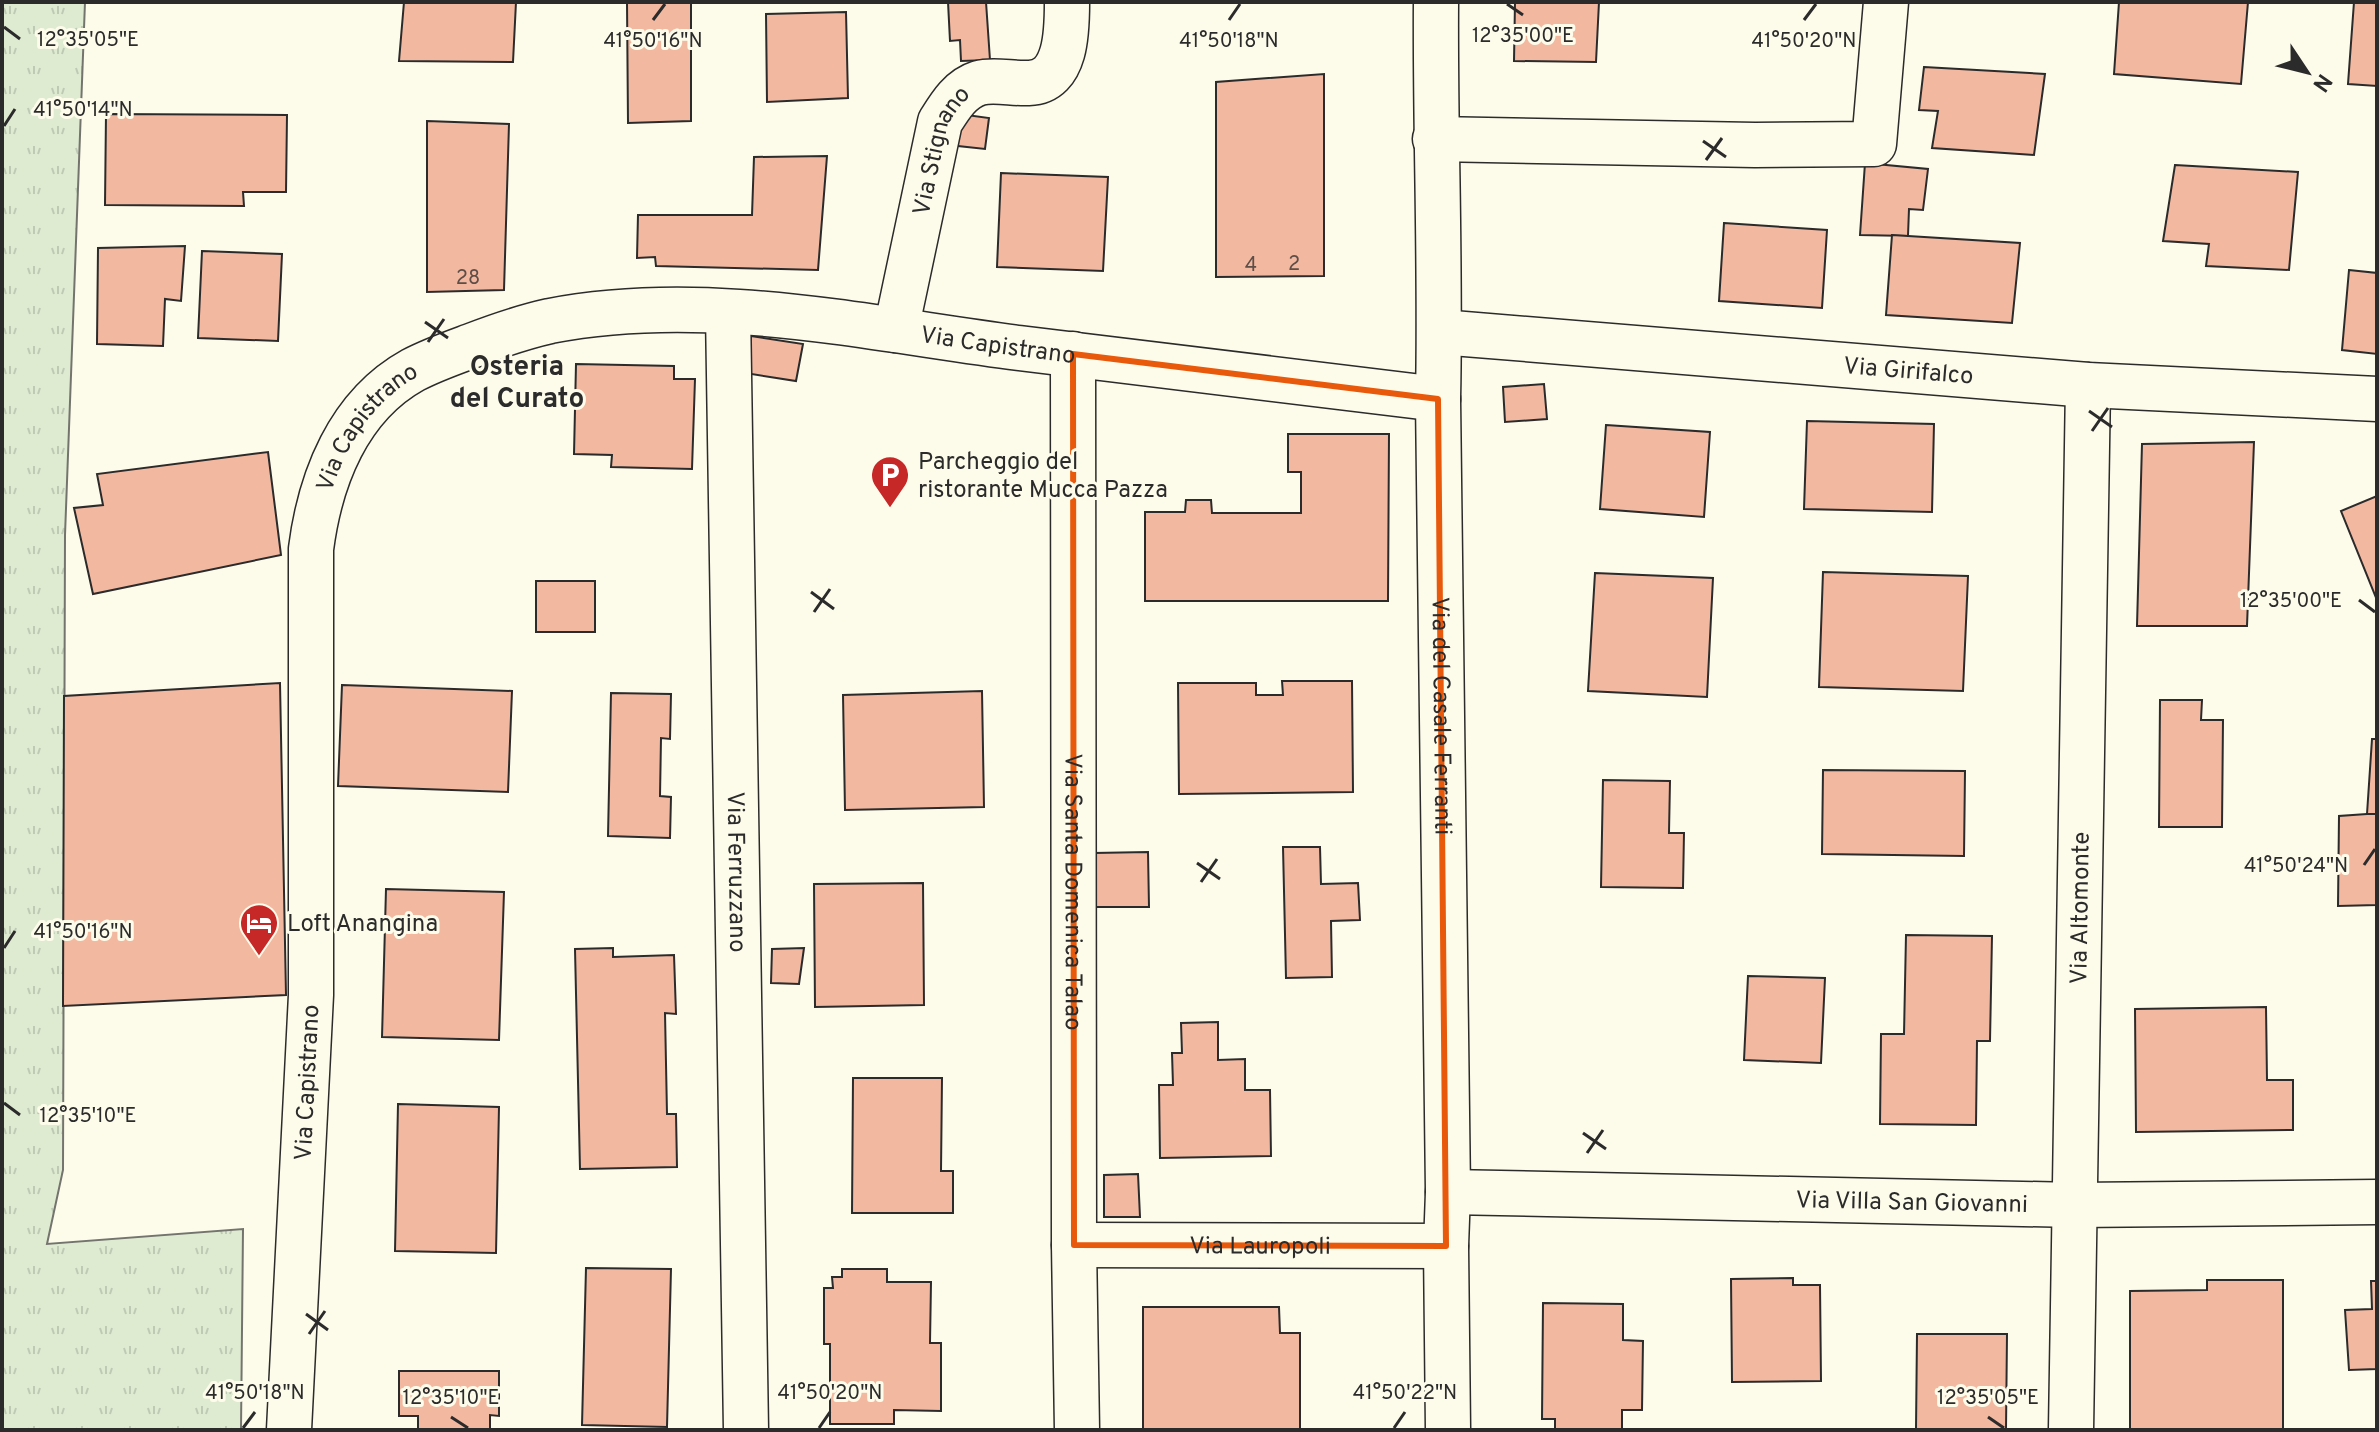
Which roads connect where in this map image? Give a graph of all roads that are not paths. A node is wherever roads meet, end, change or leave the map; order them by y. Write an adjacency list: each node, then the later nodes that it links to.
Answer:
1 (1067, 2): 6 (street, Via Stignano)
2 (1436, 2): 4 (street, Via del Casale Ferranti)
3 (1886, 2): 4 (street)
4 (1435, 139): 7 (street, Via del Casale Ferranti)
5 (728, 312): 6 (street, Via Capistrano); 17 (street, Via Capistrano); 18 (street, Via Ferruzzano)
6 (896, 330): 8 (street, Via Capistrano)
7 (1440, 332): 9 (street, Via Girifalco); 10 (street, Via del Casale Ferranti)
8 (1073, 354): 10 (street, Via Capistrano); 15 (street, Via Santa Domenica Talao)
9 (2088, 385): 11 (street, Via Girifalco); 14 (street, Via Altomonte)
10 (1438, 399): 12 (street, Via del Casale Ferranti)
11 (2377, 399)
12 (1448, 1192): 14 (street, Via Villa San Giovanni); 16 (street, Via del Casale Ferranti)
13 (2377, 1202): 14 (street, Via Villa San Giovanni)
14 (2075, 1205): 21 (street, Via Altomonte)
15 (1074, 1245): 16 (street, Via Lauropoli); 19 (street, Via Santa Domenica Talao)
16 (1446, 1246): 20 (street, Via del Casale Ferranti)
17 (289, 1430)
18 (746, 1430)
19 (1077, 1430)
20 (1448, 1430)
21 (2071, 1430)

